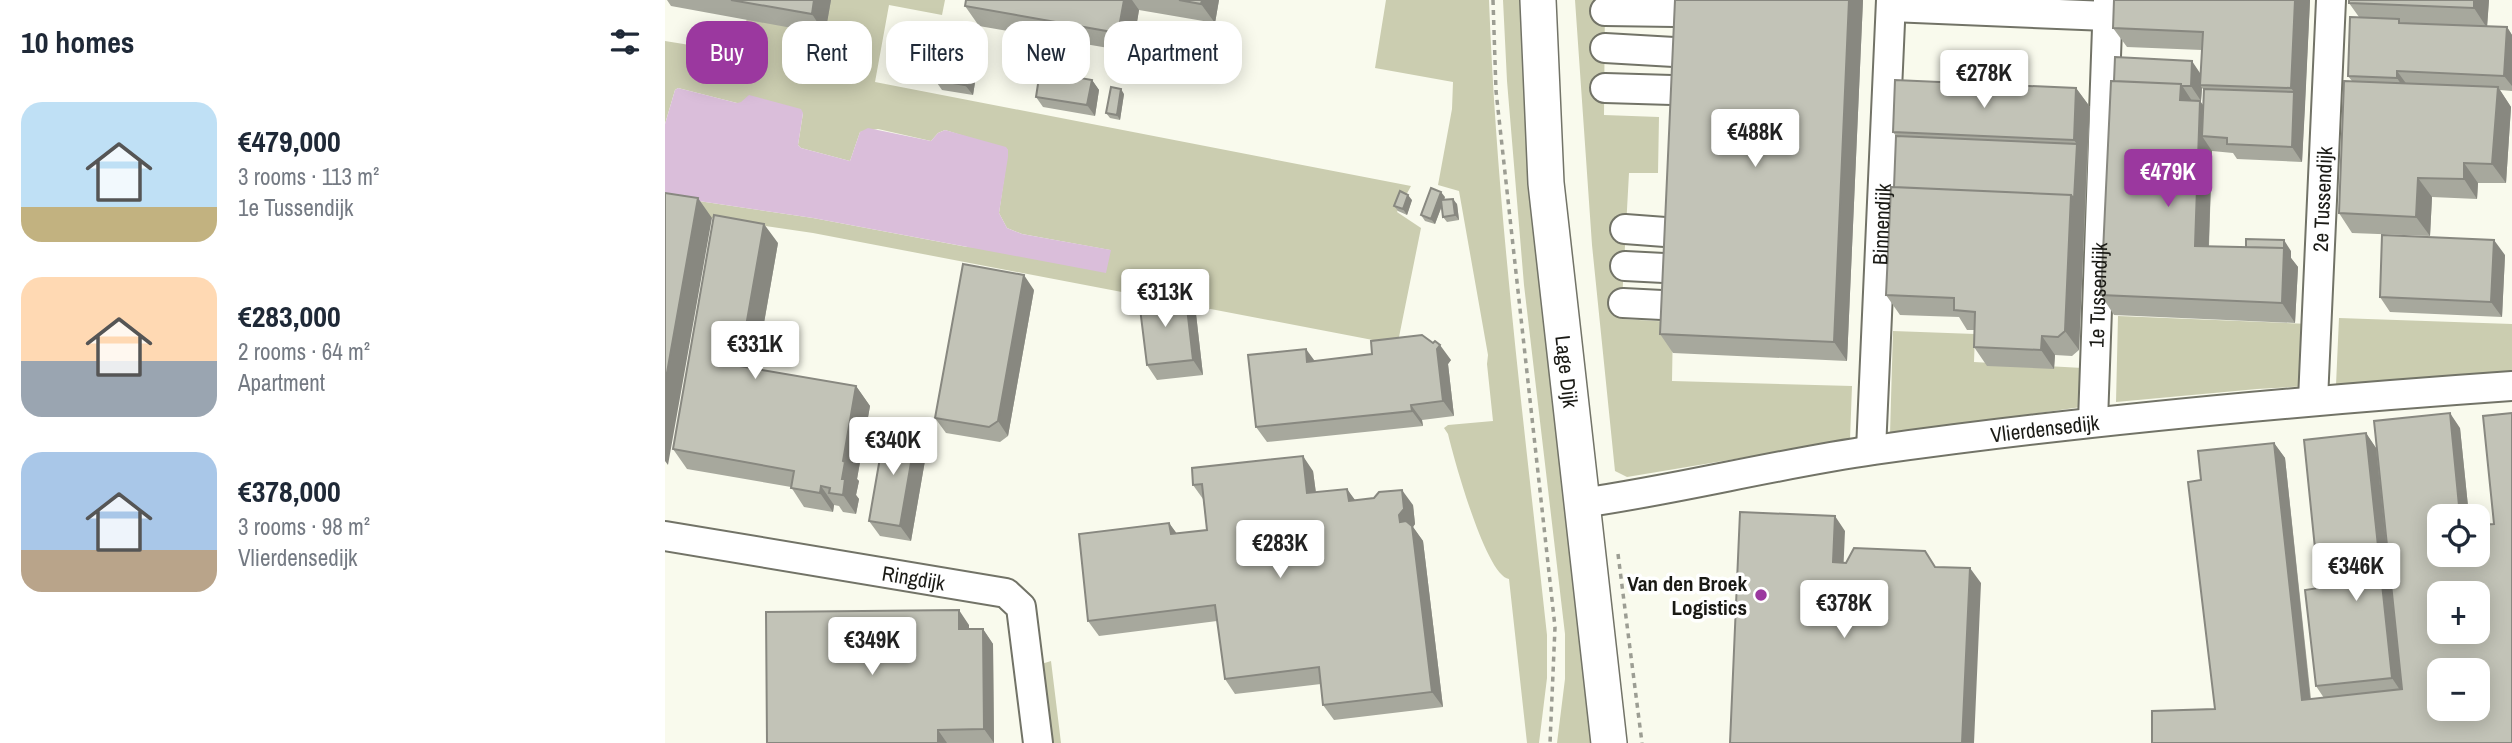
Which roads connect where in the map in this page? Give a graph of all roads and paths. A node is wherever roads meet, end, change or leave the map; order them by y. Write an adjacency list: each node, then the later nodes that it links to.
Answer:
1 (1493, 0): 22 (path, Lage Dijk)
2 (1538, 0): 19 (main road, Lage Dijk)
3 (2331, 0): 16 (street, 2e Tussendijk)
4 (1891, 4): 6 (street); 18 (street, Binnendijk)
5 (1675, 6): 7 (street); 9 (street)
6 (2107, 8): 17 (street, 1e Tussendijk)
7 (1605, 11)
8 (1605, 48): 9 (street)
9 (1674, 52): 10 (street)
10 (1605, 88)
11 (1625, 229): 13 (street)
12 (1625, 266): 13 (street)
13 (1664, 268): 14 (street)
14 (1623, 303)
15 (2512, 386): 16 (street, Vlierdensedijk)
16 (2313, 400): 17 (street, Vlierdensedijk)
17 (2093, 421): 18 (street, Vlierdensedijk)
18 (1871, 450): 19 (street, Vlierdensedijk)
19 (1582, 503): 23 (main road, Lage Dijk)
20 (665, 536): 21 (street, Ringdijk)
21 (1038, 743)
22 (1550, 743)
23 (1609, 743)

